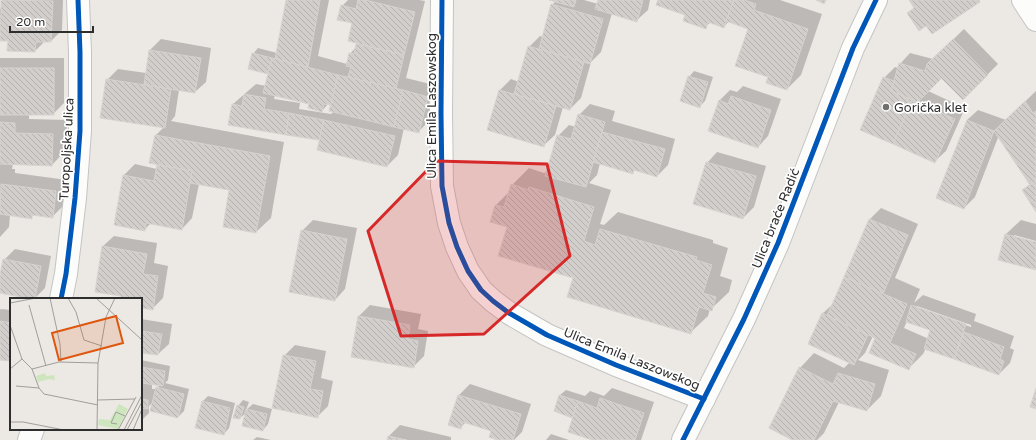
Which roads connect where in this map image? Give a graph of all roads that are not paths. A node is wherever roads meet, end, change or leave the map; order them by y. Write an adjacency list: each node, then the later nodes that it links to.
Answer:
1 (78, 0): 6 (street, Turopoljska ulica)
2 (442, 0): 7 (street, Ulica Emila Laszowskog)
3 (876, 0): 7 (street, Ulica braće Radić)
4 (1023, 0): 5 (street)
5 (1036, 20)
6 (61, 298)
7 (704, 399): 10 (street, Ulica braće Radić)
8 (33, 430): 9 (street)
9 (29, 440)
10 (683, 440)

